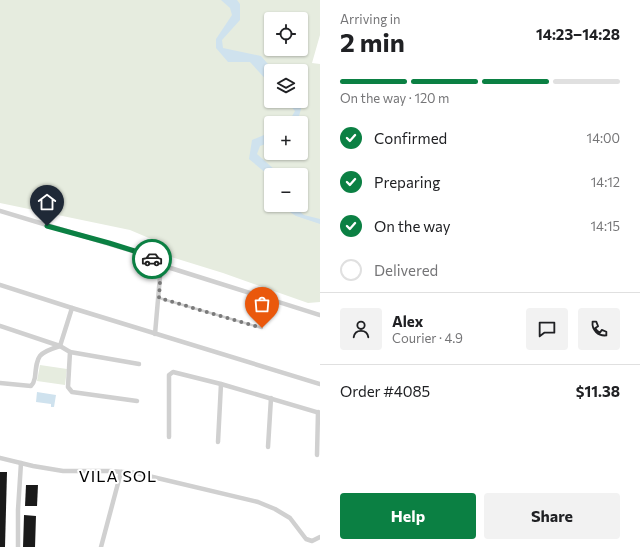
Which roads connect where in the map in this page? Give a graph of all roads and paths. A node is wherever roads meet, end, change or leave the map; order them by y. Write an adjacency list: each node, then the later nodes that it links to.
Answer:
1 (0, 211): 2 (street)
2 (161, 265): 4 (street); 6 (street)
3 (0, 285): 5 (street)
4 (159, 298): 8 (lane); 9 (street)
5 (72, 308): 9 (street); 10 (street)
6 (320, 315)
7 (0, 326): 10 (street)
8 (262, 328)
9 (155, 334): 15 (street)
10 (60, 346): 11 (street); 13 (street)
11 (70, 352): 12 (street); 17 (street)
12 (139, 364)
13 (0, 383)
14 (221, 384): 16 (street); 19 (street); 20 (street)
15 (320, 384)
16 (271, 398): 18 (street); 21 (street)
17 (137, 401)
18 (319, 412): 22 (street)
19 (169, 437)
20 (218, 442)
21 (268, 447)
22 (317, 455)
23 (0, 458): 24 (street)
24 (21, 463): 25 (street); 28 (street)
25 (121, 472): 26 (street); 27 (street)
26 (320, 537)
27 (103, 539): 29 (street); 30 (street)
28 (18, 547)
29 (101, 547)
30 (106, 547)

